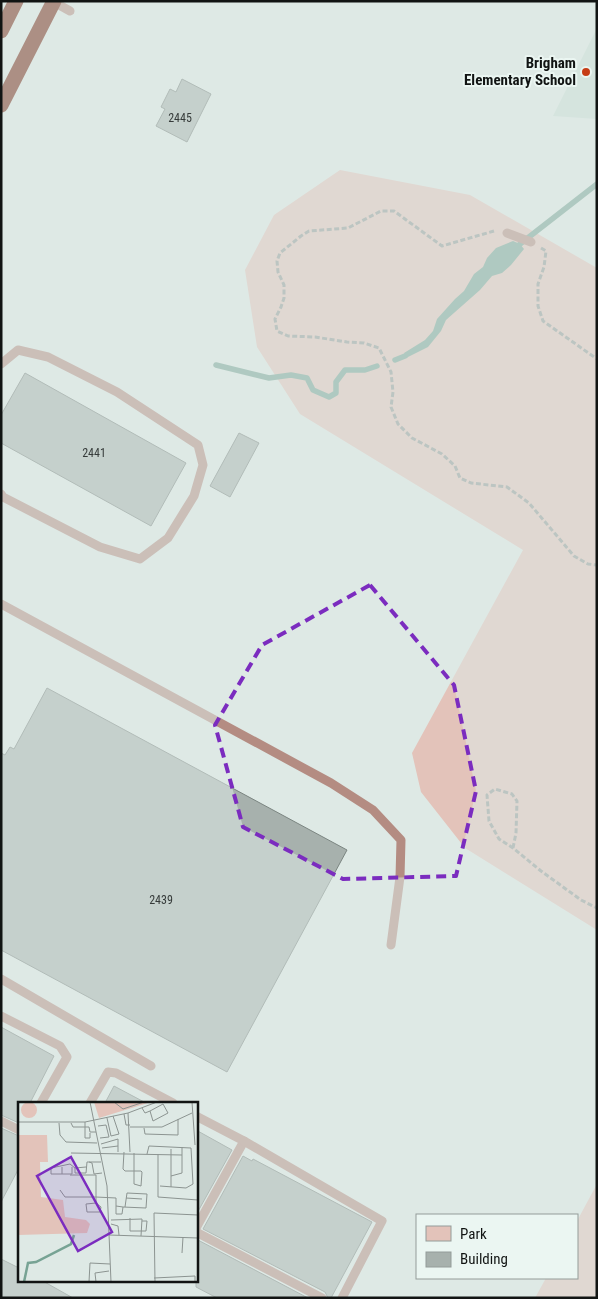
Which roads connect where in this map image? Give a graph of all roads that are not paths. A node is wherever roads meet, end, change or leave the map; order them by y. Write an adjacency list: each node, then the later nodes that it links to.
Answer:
1 (16, 1): 4 (highway)
2 (53, 2): 3 (lane); 5 (highway)
3 (70, 11)
4 (2, 27)
5 (1, 105)
6 (507, 233): 7 (lane)
7 (531, 242)
8 (1, 364): 9 (lane)
9 (2, 497)
10 (1, 604): 11 (lane)
11 (391, 945)
12 (1, 979): 14 (lane)
13 (1, 1016): 15 (lane)
14 (151, 1066)
15 (42, 1102)
16 (91, 1102): 17 (lane)
17 (170, 1102)
18 (198, 1117): 21 (lane)
19 (1, 1121): 20 (lane)
20 (18, 1130)
21 (244, 1141): 22 (lane); 25 (lane)
22 (198, 1224)
23 (198, 1233): 24 (lane)
24 (322, 1298)
25 (342, 1298)

